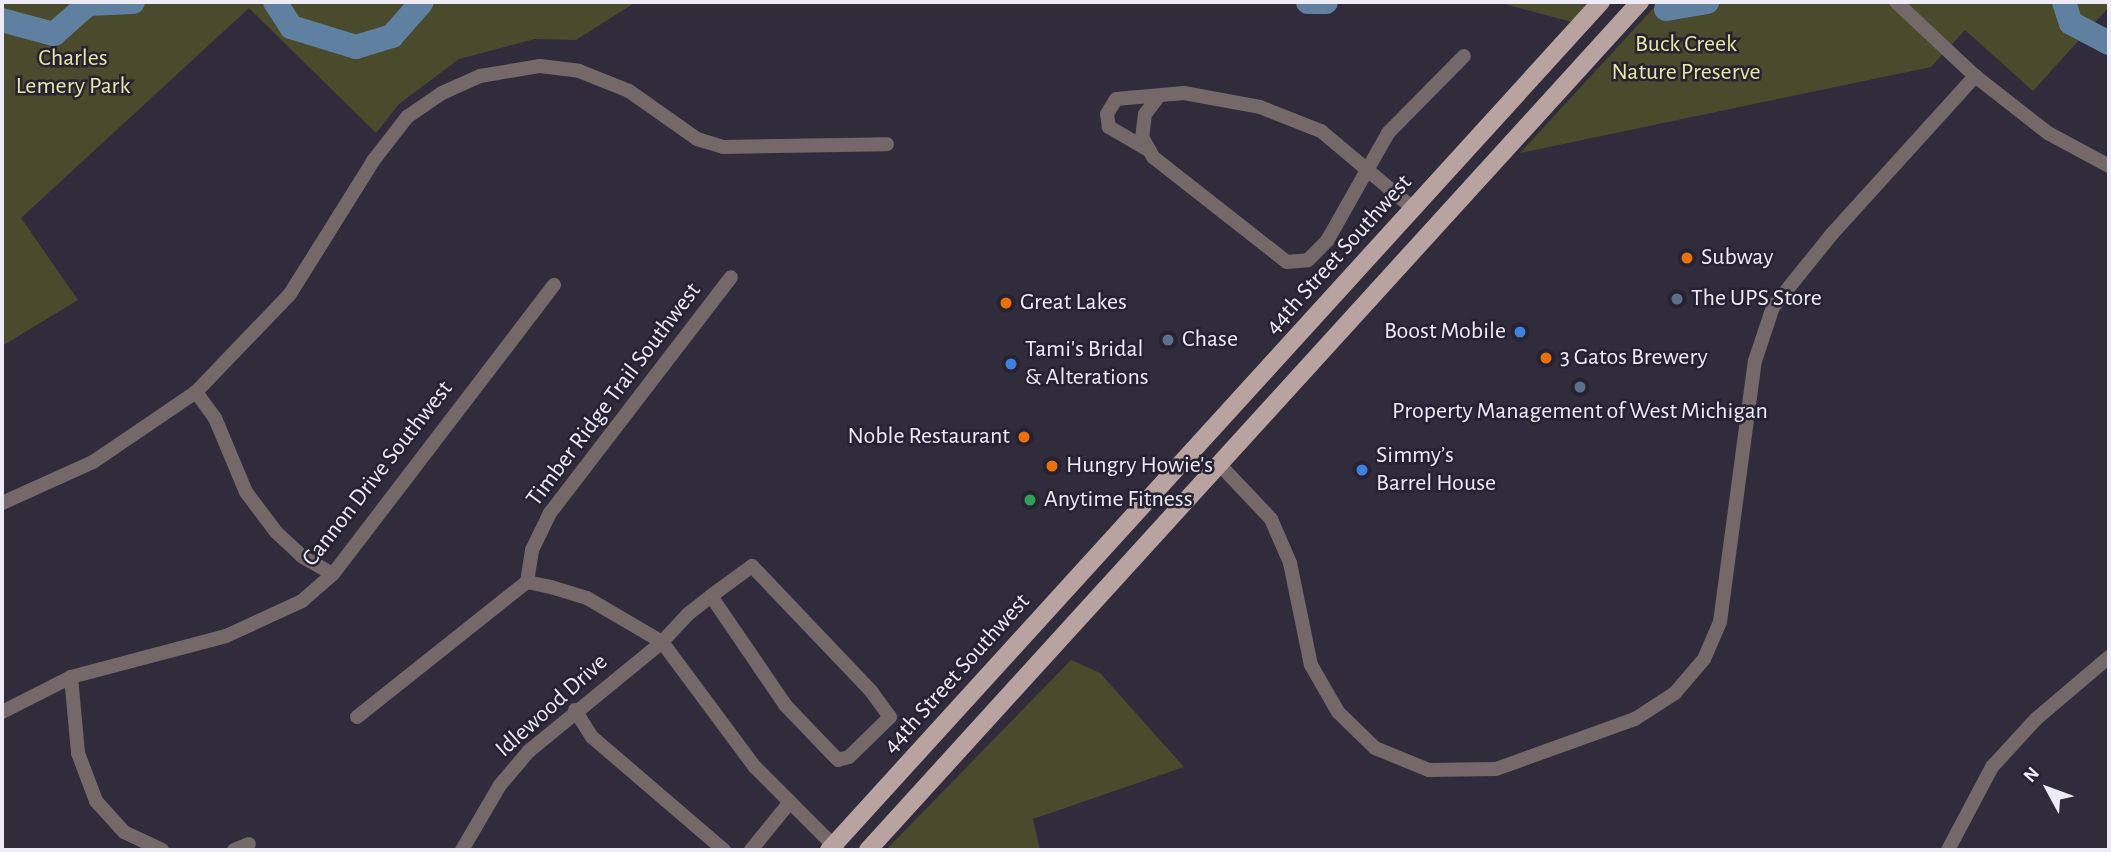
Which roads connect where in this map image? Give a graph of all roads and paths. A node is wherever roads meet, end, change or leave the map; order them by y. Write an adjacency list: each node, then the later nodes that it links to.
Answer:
1 (1601, 2): 7 (main road, 44th Street Southwest)
2 (1640, 2): 11 (main road)
3 (1896, 2): 5 (street)
4 (1464, 56): 12 (street)
5 (1975, 76): 13 (street); 21 (street)
6 (1158, 97): 9 (street); 9 (street); 12 (street)
7 (1489, 127): 10 (main road, 44th Street Southwest); 11 (main road)
8 (887, 144): 18 (street)
9 (1150, 151): 12 (street)
10 (1464, 154): 14 (main road); 15 (main road, 44th Street Southwest)
11 (1501, 156): 14 (main road)
12 (1368, 166): 15 (street)
13 (2109, 166)
14 (1485, 173): 21 (main road)
15 (1414, 209): 19 (main road, 44th Street Southwest)
16 (731, 277): 25 (street, Timber Ridge Trail Southwest)
17 (554, 285): 24 (street, Cannon Drive Southwest)
18 (195, 392): 23 (street); 24 (street)
19 (1220, 422): 20 (main road, 44th Street Southwest); 21 (main road)
20 (1197, 446): 22 (main road); 29 (main road, 44th Street Southwest)
21 (1219, 464): 22 (main road)
22 (1199, 486): 31 (main road)
23 (2, 503)
24 (333, 574): 30 (street, Cannon Drive Southwest)
25 (527, 582): 27 (street); 34 (street)
26 (711, 596): 26 (street); 27 (street)
27 (662, 642): 32 (street, Idlewood Drive); 35 (street)
28 (2109, 657): 44 (street)
29 (987, 675): 31 (main road); 37 (main road, 44th Street Southwest)
30 (71, 677): 33 (street, Cannon Drive Southwest); 38 (street)
31 (1009, 696): 43 (main road)
32 (575, 710): 40 (street, Idlewood Drive); 41 (street)
33 (2, 712)
34 (357, 717)
35 (790, 802): 37 (street); 42 (street)
36 (248, 844): 39 (street)
37 (833, 849)
38 (162, 850)
39 (234, 850)
40 (462, 850)
41 (724, 850)
42 (751, 850)
43 (868, 850)
44 (1948, 850)

